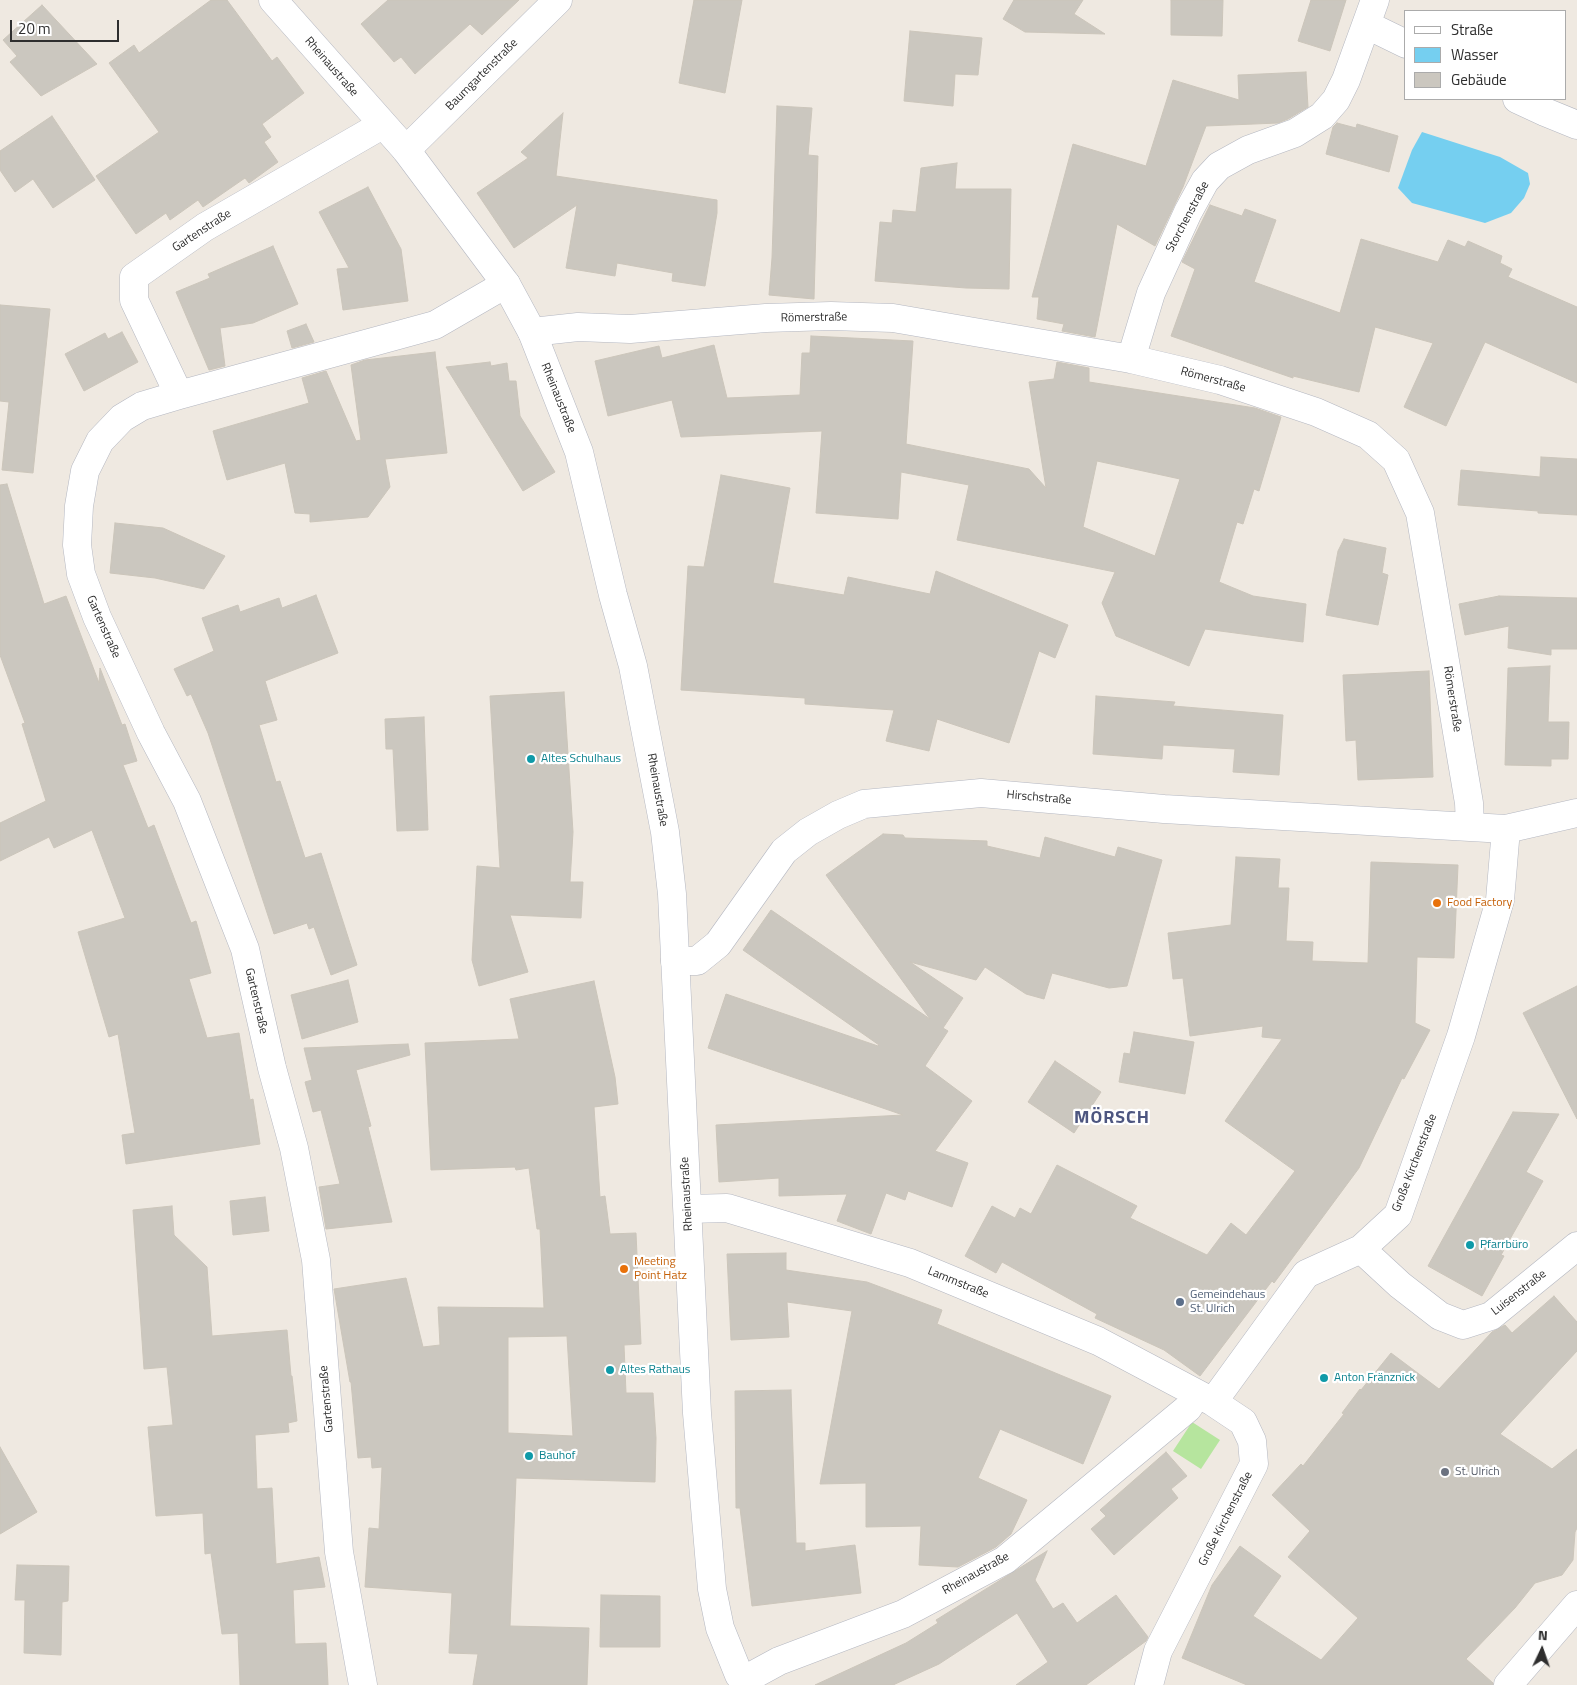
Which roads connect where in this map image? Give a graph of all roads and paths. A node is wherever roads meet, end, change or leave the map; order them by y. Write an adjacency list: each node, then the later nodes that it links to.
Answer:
1 (272, 0): 7 (street, Rheinaustraße)
2 (558, 0): 9 (street, Baumgartenstraße)
3 (1375, 0): 4 (street, Storchenstraße)
4 (1366, 25): 5 (street); 12 (street, Storchenstraße)
5 (1404, 43)
6 (1519, 100): 8 (street)
7 (382, 124): 9 (street, Rheinaustraße); 13 (street, Gartenstraße)
8 (1577, 124)
9 (406, 150): 10 (street, Rheinaustraße)
10 (506, 284): 11 (street, Rheinaustraße); 13 (street, Gartenstraße)
11 (532, 332): 12 (street, Römerstraße); 17 (street, Rheinaustraße)
12 (1131, 359): 15 (street, Römerstraße)
13 (179, 394): 24 (street, Gartenstraße)
14 (1577, 813): 16 (street)
15 (1470, 827): 16 (street); 17 (street, Hirschstraße)
16 (1506, 829): 20 (street, Große Kirchenstraße)
17 (675, 961): 18 (street, Rheinaustraße)
18 (688, 1209): 21 (street, Lammstraße); 23 (street, Rheinaustraße)
19 (1577, 1246): 20 (street, Luisenstraße)
20 (1361, 1249): 21 (street, Große Kirchenstraße)
21 (1205, 1398): 23 (street, Rheinaustraße); 25 (street, Große Kirchenstraße)
22 (1577, 1605): 26 (street)
23 (747, 1683)
24 (362, 1685)
25 (1149, 1685)
26 (1508, 1685)

